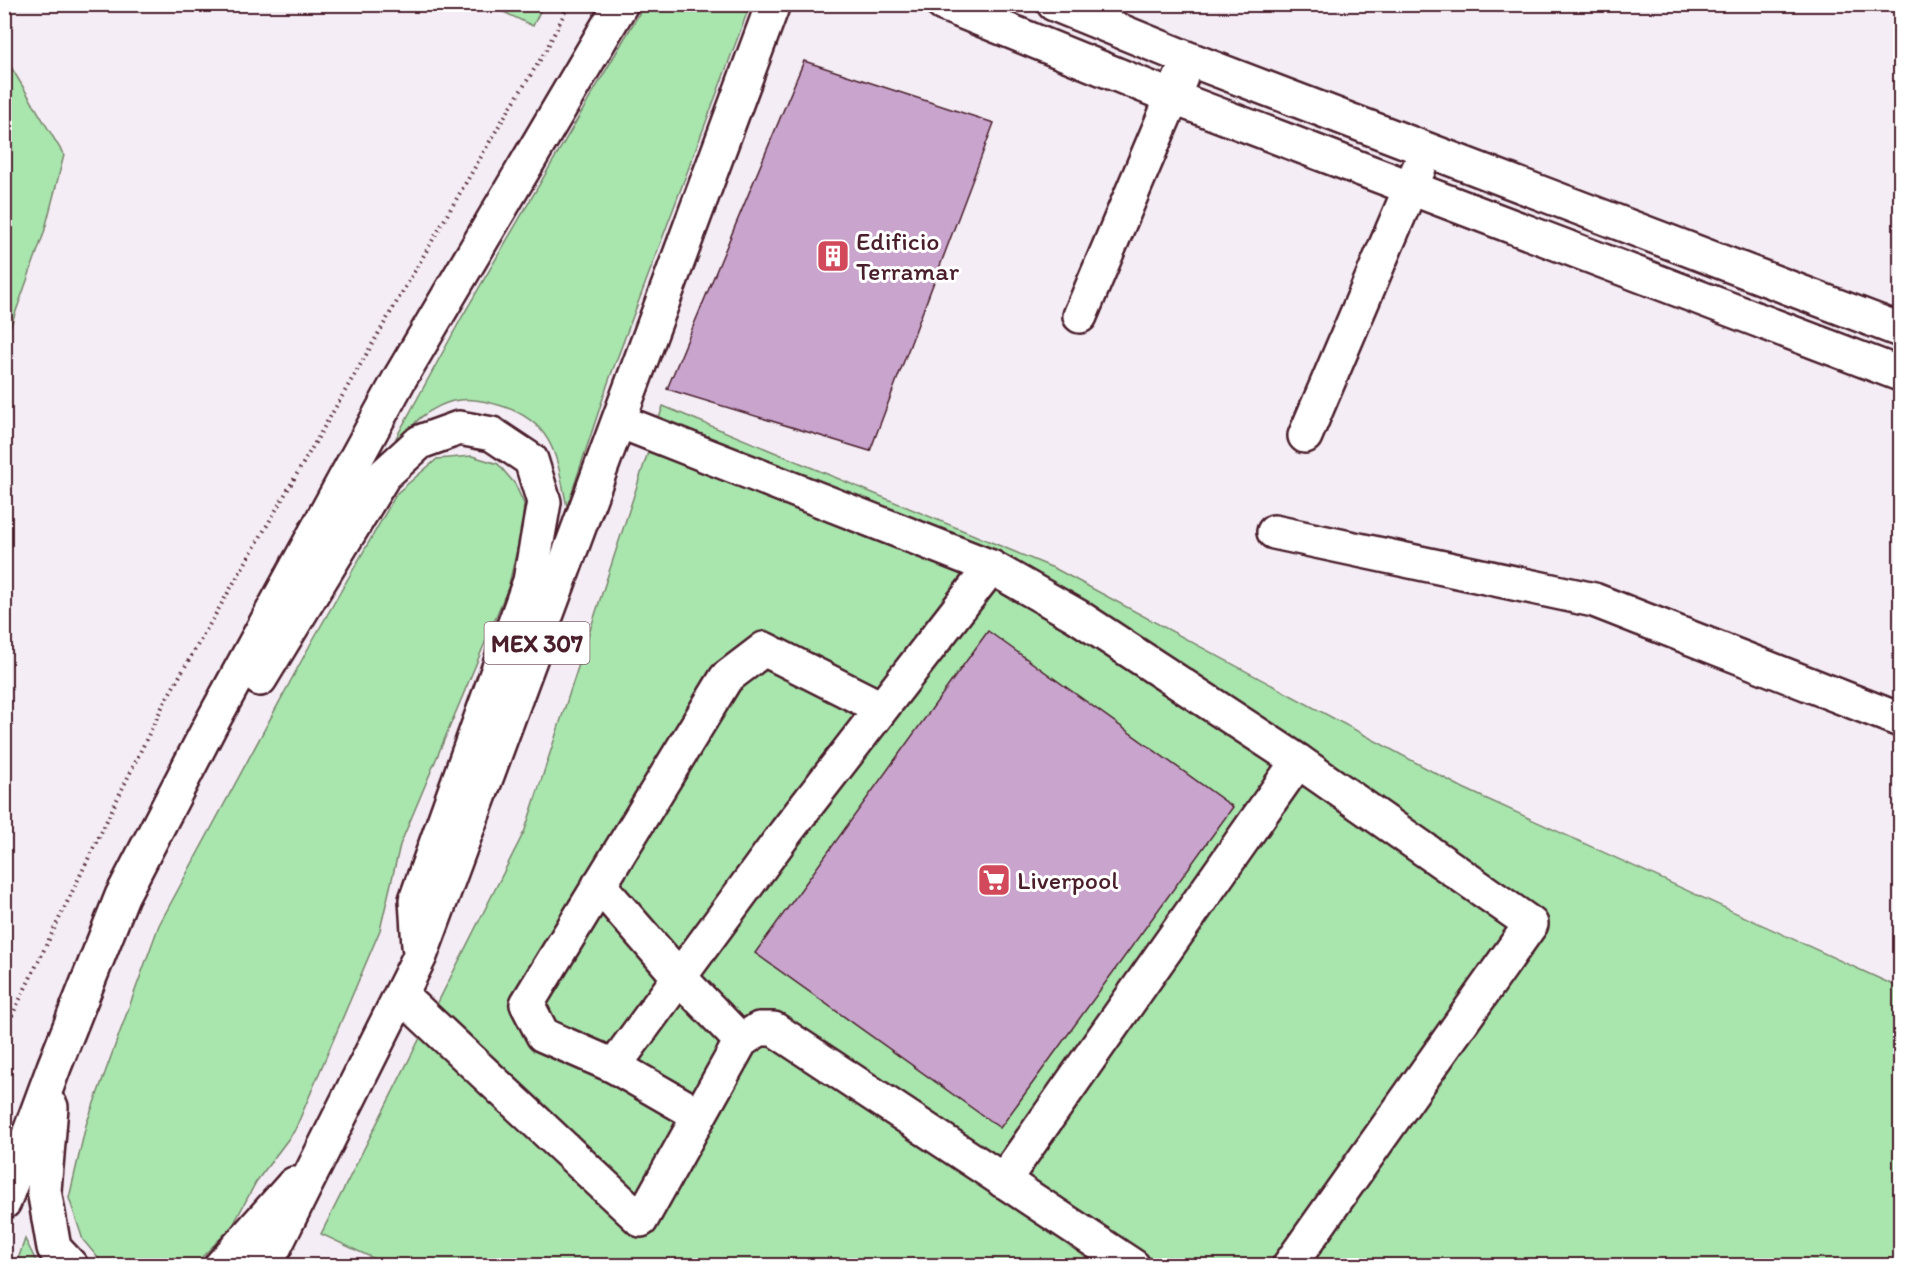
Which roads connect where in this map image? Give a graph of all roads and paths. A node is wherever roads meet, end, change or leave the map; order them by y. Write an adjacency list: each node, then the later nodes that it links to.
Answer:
1 (569, 4): 25 (path)
2 (621, 4): 19 (main road)
3 (773, 4): 13 (main road, MEX 307)
4 (943, 4): 7 (main road)
5 (1054, 4): 6 (main road)
6 (1189, 59): 7 (main road); 8 (main road)
7 (1172, 97): 9 (main road); 10 (main road)
8 (1426, 149): 9 (main road); 11 (main road)
9 (1412, 188): 12 (main road); 14 (main road)
10 (1080, 316)
11 (1900, 330)
12 (1900, 374)
13 (619, 421): 16 (main road); 22 (main road, MEX 307)
14 (1305, 436)
15 (1274, 532): 18 (main road)
16 (991, 567): 17 (main road); 20 (main road)
17 (881, 708): 21 (main road); 23 (main road)
18 (1900, 720)
19 (210, 726): 22 (main road); 27 (main road)
20 (1298, 761): 31 (main road); 37 (main road)
21 (599, 885): 23 (main road); 28 (main road)
22 (420, 956): 24 (main road, MEX 307)
23 (680, 978): 26 (main road); 28 (main road)
24 (402, 996): 29 (main road); 30 (main road, MEX 307)
25 (4, 1032)
26 (741, 1041): 29 (main road); 31 (main road)
27 (54, 1066): 32 (main road); 33 (main road)
28 (615, 1066): 29 (main road)
29 (699, 1115)
30 (325, 1150): 34 (main road); 35 (main road, MEX 307)
31 (1003, 1181): 36 (main road)
32 (4, 1202)
33 (71, 1266)
34 (221, 1266)
35 (265, 1266)
36 (1133, 1266)
37 (1289, 1266)

